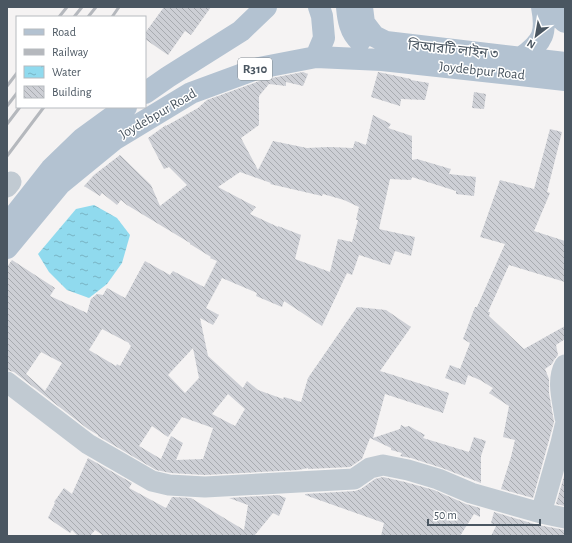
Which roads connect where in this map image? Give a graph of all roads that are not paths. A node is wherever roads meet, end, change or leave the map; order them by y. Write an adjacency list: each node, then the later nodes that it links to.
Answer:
1 (266, 7): 13 (main road, Joydebpur Road)
2 (319, 7): 8 (main road)
3 (347, 7): 10 (main road)
4 (362, 7): 9 (main road, বিআরটি লাইন ৩)
5 (542, 7): 9 (main road)
6 (548, 7): 7 (main road)
7 (565, 22)
8 (316, 57): 10 (main road, Joydebpur Road / R310); 16 (main road, Joydebpur Road / R310)
9 (522, 57): 11 (main road, বিআরটি লাইন ৩)
10 (382, 60): 12 (main road, Joydebpur Road / R310)
11 (565, 63)
12 (565, 80)
13 (146, 92)
14 (125, 108): 15 (main road, Joydebpur Road)
15 (7, 225)
16 (7, 248)
17 (565, 365): 19 (street)
18 (7, 382): 21 (street)
19 (565, 418)
20 (565, 426): 21 (street)
21 (541, 513): 22 (street)
22 (565, 518)

